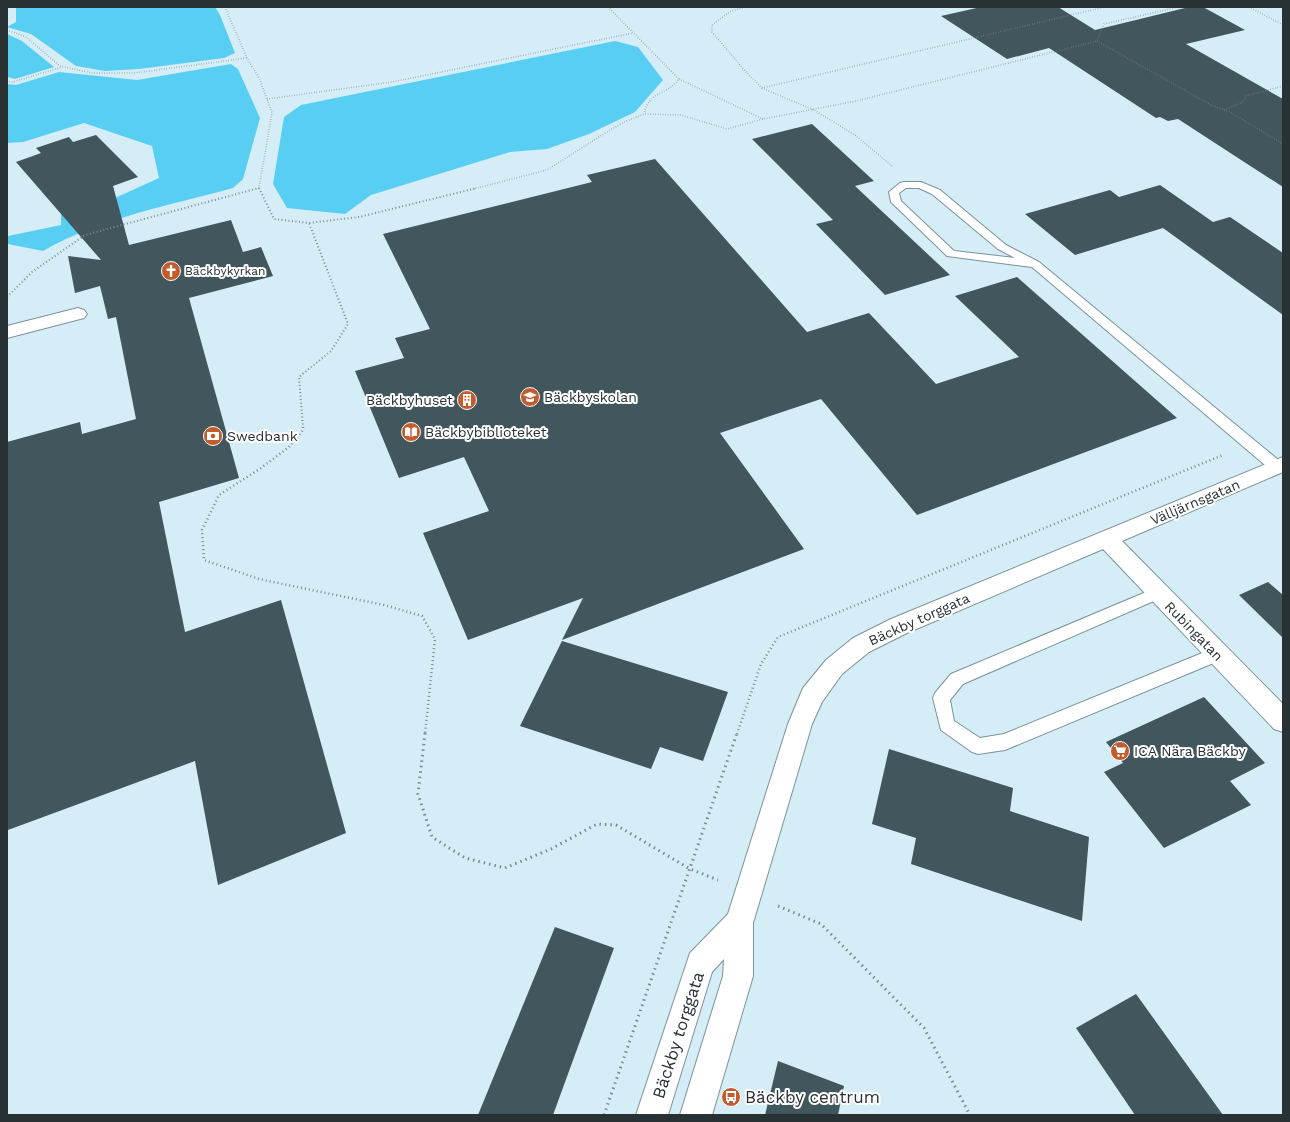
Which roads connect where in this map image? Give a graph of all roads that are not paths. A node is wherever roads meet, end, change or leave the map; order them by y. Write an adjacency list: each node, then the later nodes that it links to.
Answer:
1 (1035, 264): 1 (lane); 4 (lane)
2 (78, 314): 3 (street)
3 (7, 332)
4 (1280, 466): 5 (street, Välljärnsgatan)
5 (1106, 539): 6 (street, Rubingatan); 9 (street, Bäckby torggata)
6 (1158, 594): 7 (street, Rubingatan); 7 (lane)
7 (1217, 654): 8 (street, Rubingatan)
8 (1283, 721)
9 (740, 923): 10 (street, Bäckby torggata); 11 (street, Bäckby torggata)
10 (652, 1115)
11 (696, 1115)

